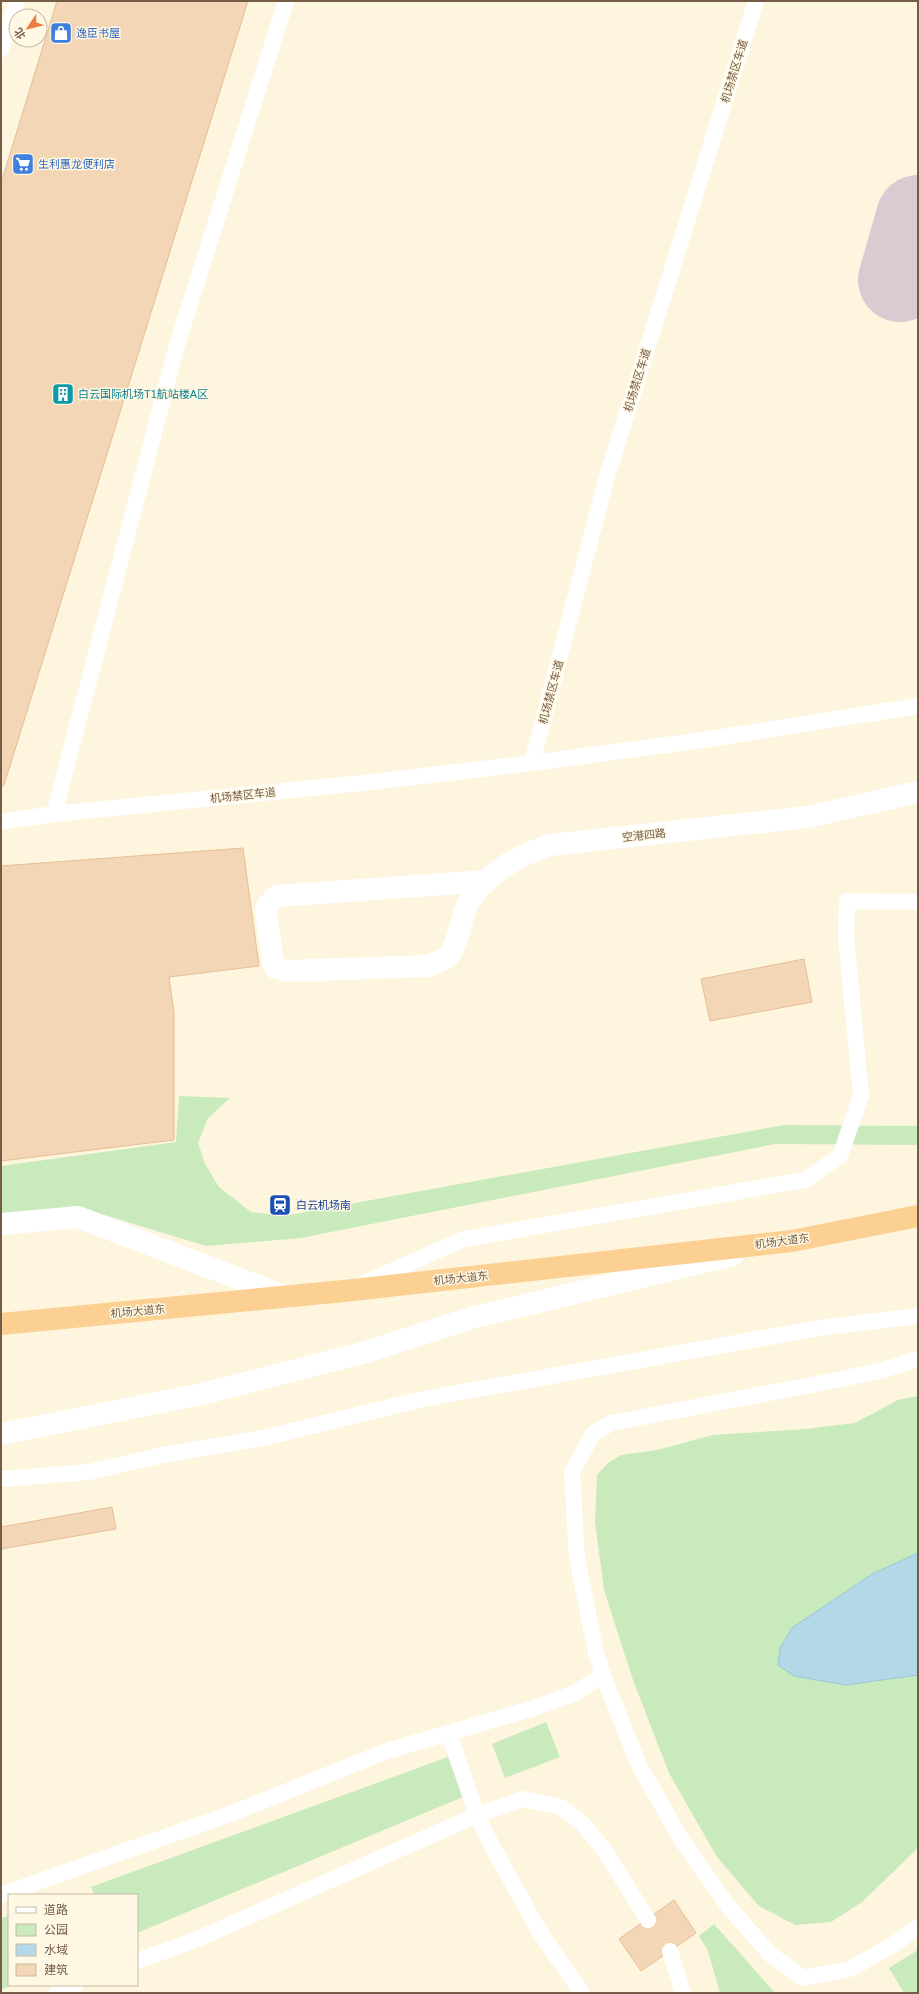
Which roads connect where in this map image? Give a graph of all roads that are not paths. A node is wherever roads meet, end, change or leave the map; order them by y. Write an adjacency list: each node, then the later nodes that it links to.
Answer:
1 (17, 1): 4 (lane)
2 (286, 1): 8 (lane)
3 (756, 1): 6 (lane, 机场禁区车道)
4 (1, 49)
5 (918, 706): 6 (lane, 机场禁区车道)
6 (532, 763): 8 (lane, 机场禁区车道)
7 (918, 792): 10 (main road, 空港四路)
8 (54, 814): 9 (lane, 机场禁区车道)
9 (1, 822)
10 (487, 881): 10 (main road, 空港四路)
11 (918, 902): 15 (lane)
12 (918, 1216): 14 (highway, 机场大道东)
13 (1, 1224): 16 (main road)
14 (792, 1241): 15 (highway, 机场大道东); 20 (main road)
15 (344, 1291): 16 (highway, 机场大道东)
16 (286, 1297): 18 (highway, 机场大道东)
17 (918, 1316): 21 (lane)
18 (1, 1324)
19 (918, 1359): 22 (lane)
20 (1, 1434)
21 (1, 1479)
22 (603, 1675): 23 (lane); 27 (lane)
23 (449, 1734): 24 (lane); 25 (lane)
24 (477, 1815): 26 (lane); 29 (lane); 32 (lane)
25 (1, 1895)
26 (648, 1920)
27 (918, 1927)
28 (670, 1951): 33 (lane)
29 (138, 1961)
30 (74, 1986): 31 (lane)
31 (57, 1993)
32 (582, 1993)
33 (683, 1993)

